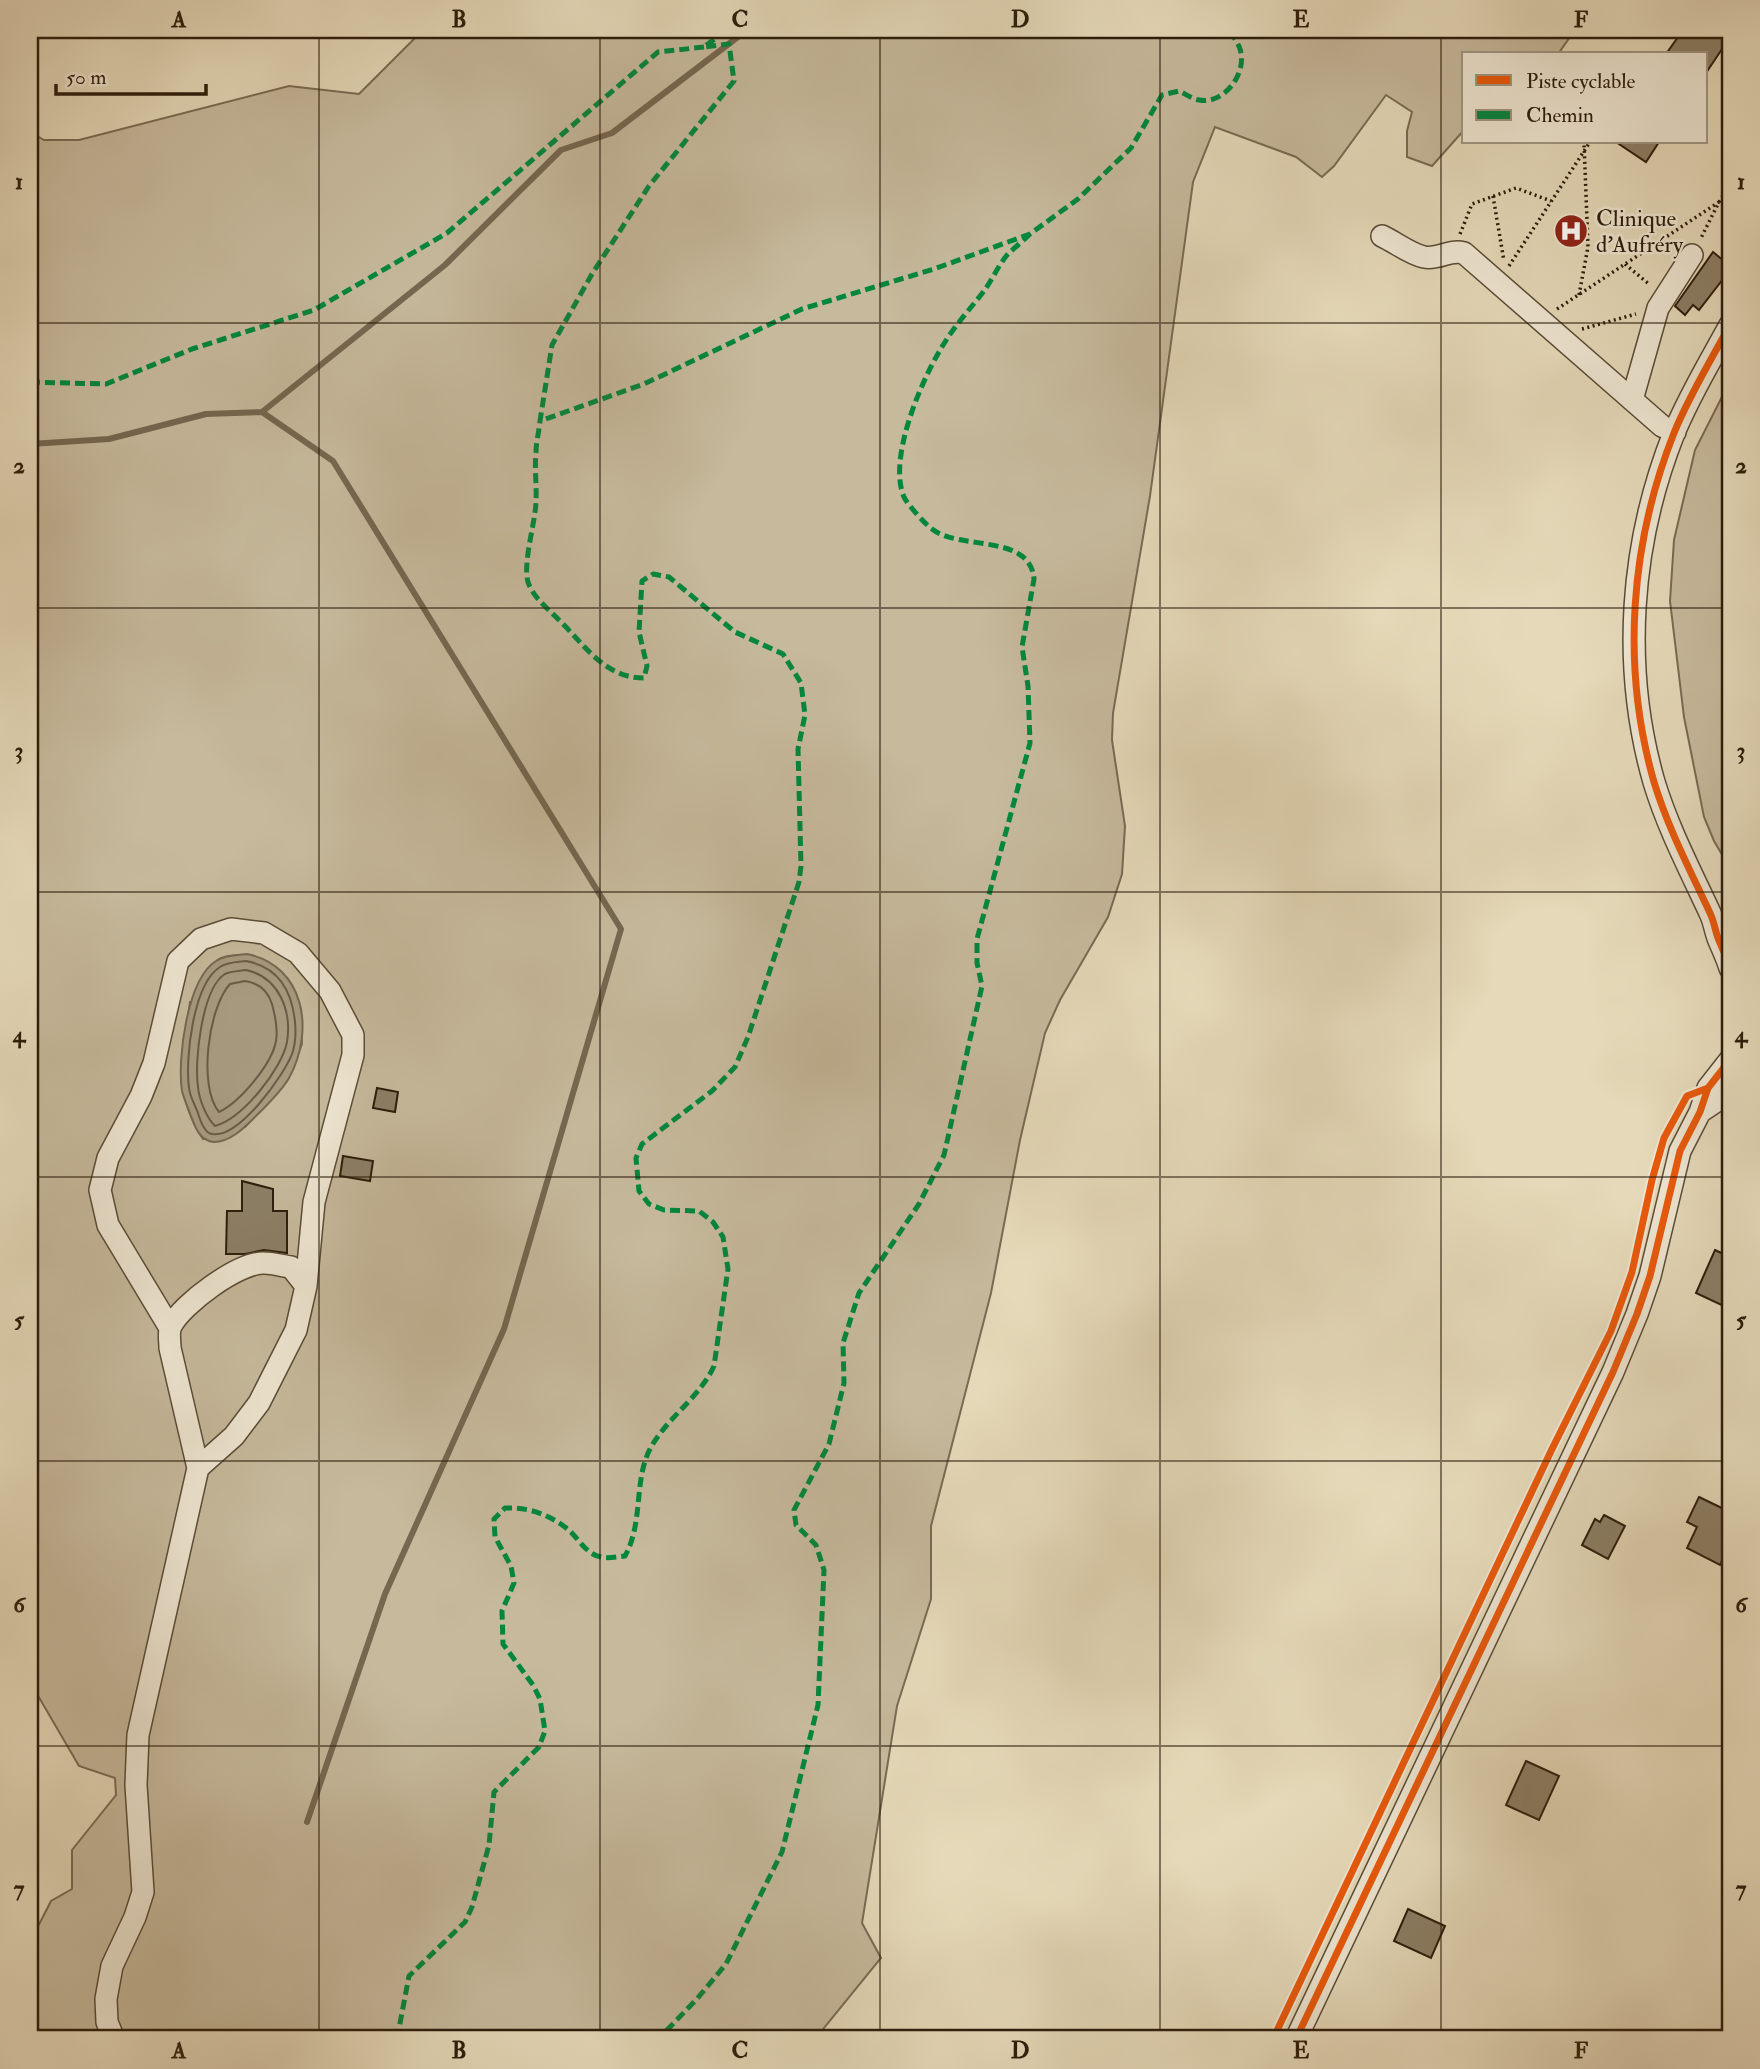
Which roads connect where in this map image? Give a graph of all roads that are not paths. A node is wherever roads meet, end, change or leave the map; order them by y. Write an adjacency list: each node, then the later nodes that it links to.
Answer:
1 (1382, 236): 4 (street)
2 (1692, 255): 4 (street)
3 (1730, 325): 5 (street)
4 (1632, 400): 5 (street)
5 (1675, 432): 6 (street)
6 (1712, 916): 7 (street); 8 (street)
7 (1730, 939)
8 (1730, 968)
9 (1730, 1060): 11 (street)
10 (1730, 1092): 11 (street)
11 (1700, 1112): 16 (street)
12 (306, 1286): 13 (street); 13 (street); 14 (street)
13 (170, 1328): 14 (street)
14 (198, 1468): 15 (street)
15 (114, 2039)
16 (1296, 2039)

